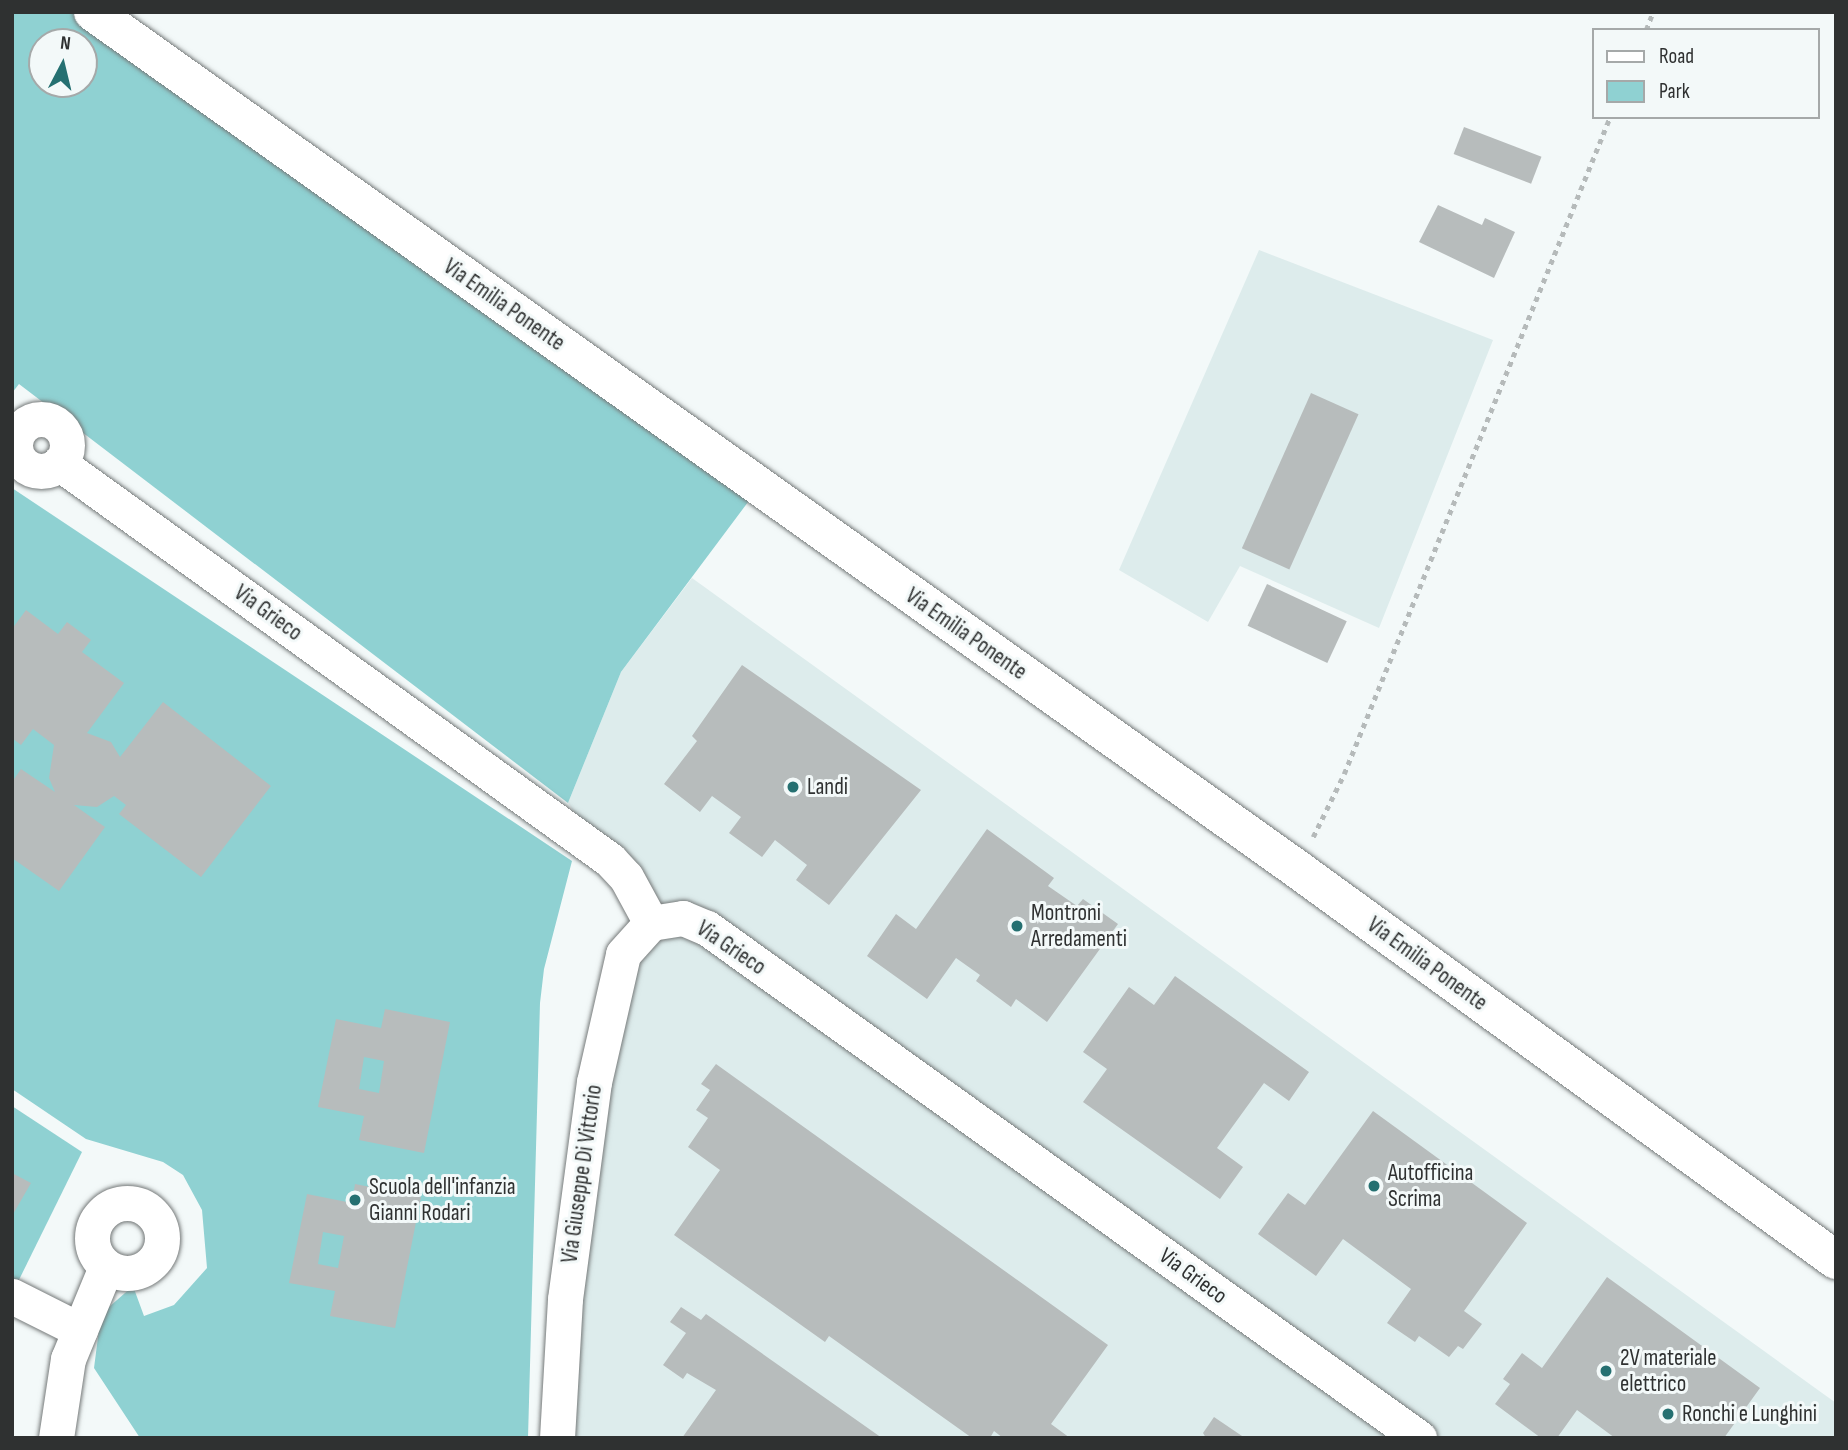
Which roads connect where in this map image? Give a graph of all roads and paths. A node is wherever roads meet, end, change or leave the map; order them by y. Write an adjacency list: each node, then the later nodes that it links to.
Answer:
1 (93, 12): 4 (main road, Via Emilia Ponente)
2 (1609, 119): 4 (path)
3 (59, 463): 5 (street, Via Grieco)
4 (1297, 869): 6 (main road, Via Emilia Ponente)
5 (651, 923): 11 (street, Via Giuseppe Di Vittorio); 12 (street, Via Grieco)
6 (1836, 1260)
7 (106, 1267): 9 (street)
8 (12, 1296): 9 (street)
9 (80, 1331): 10 (street)
10 (56, 1438)
11 (557, 1438)
12 (1419, 1438)

